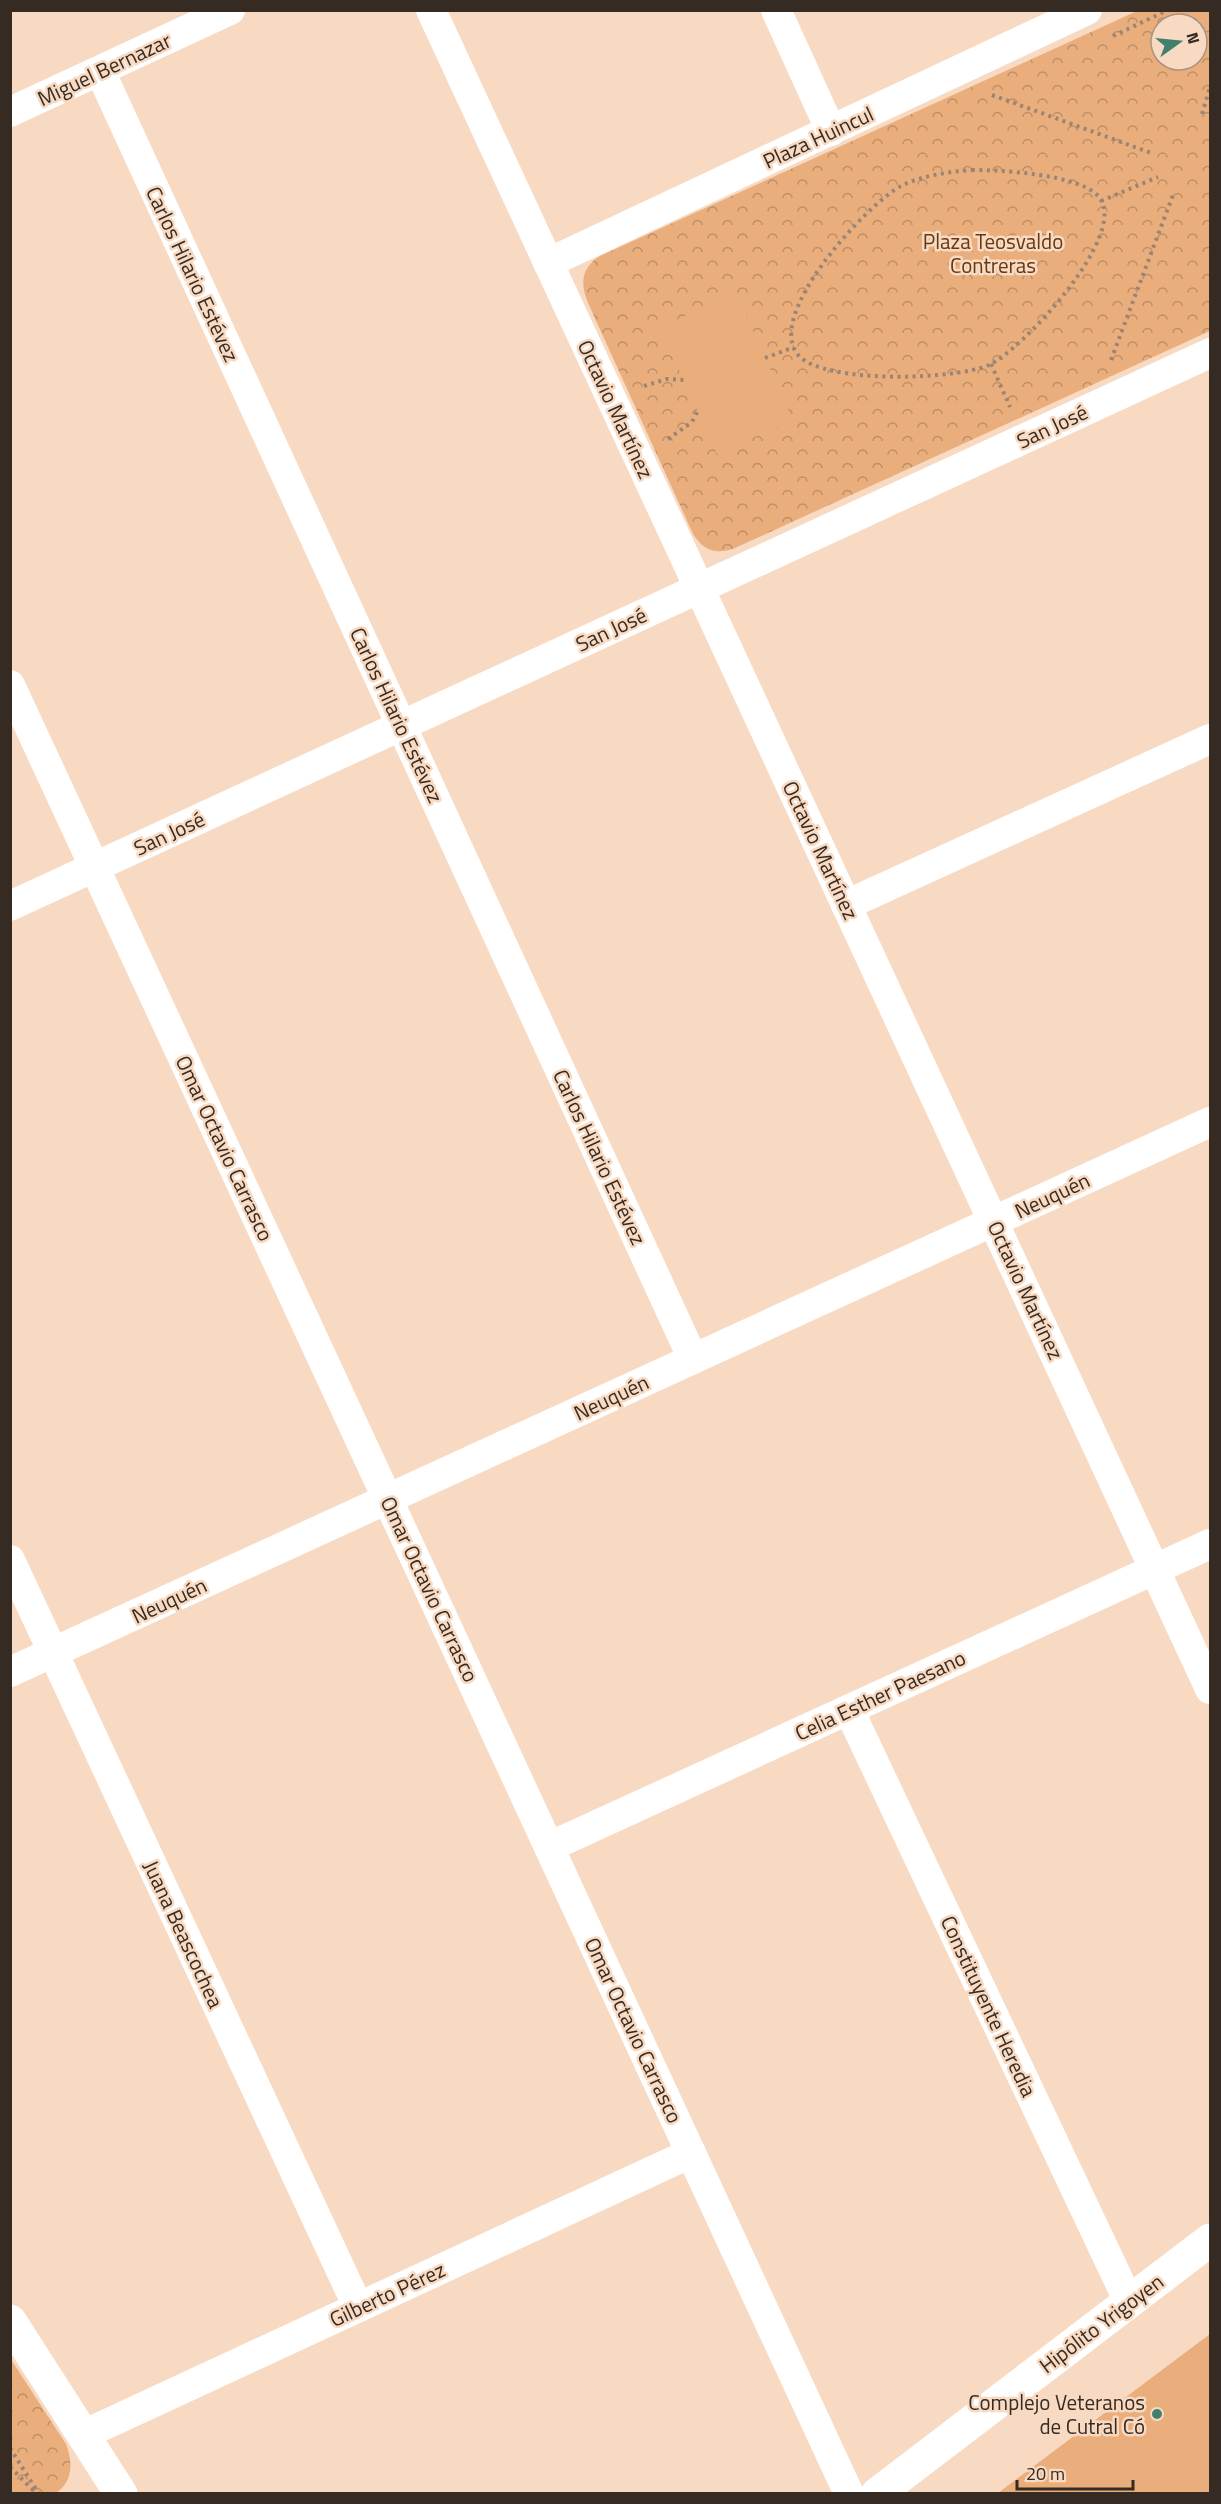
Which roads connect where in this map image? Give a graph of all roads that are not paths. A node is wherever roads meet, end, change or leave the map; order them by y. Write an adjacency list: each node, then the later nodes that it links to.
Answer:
1 (230, 10): 5 (street, Miguel Bernazar)
2 (431, 10): 8 (street, Octavio Martínez)
3 (776, 10): 7 (street)
4 (1087, 10): 7 (street, Plaza Huincul)
5 (100, 71): 6 (street, Miguel Bernazar); 12 (street, Carlos Hilario Estévez)
6 (10, 112)
7 (831, 131): 8 (street, Plaza Huincul)
8 (548, 262): 10 (street, Octavio Martínez)
9 (1210, 353): 10 (street, San José)
10 (699, 588): 12 (street, San José); 15 (street, Octavio Martínez)
11 (10, 685): 14 (street, Omar Octavio Carrasco)
12 (402, 726): 14 (street, San José); 19 (street, Carlos Hilario Estévez)
13 (1210, 739): 15 (street)
14 (95, 867): 16 (street, San José); 20 (street, Omar Octavio Carrasco)
15 (846, 905): 18 (street, Octavio Martínez)
16 (10, 906)
17 (1210, 1122): 18 (street, Neuquén)
18 (994, 1221): 19 (street, Neuquén); 23 (street, Octavio Martínez)
19 (693, 1359): 20 (street, Neuquén)
20 (388, 1499): 24 (street, Neuquén); 28 (street, Omar Octavio Carrasco)
21 (1210, 1544): 23 (street, Celia Esther Paesano)
22 (10, 1560): 24 (street, Juana Beascochea)
23 (1155, 1569): 26 (street, Octavio Martínez); 27 (street, Celia Esther Paesano)
24 (53, 1653): 25 (street, Neuquén); 32 (street, Juana Beascochea)
25 (10, 1672)
26 (1210, 1689)
27 (849, 1710): 28 (street, Celia Esther Paesano); 31 (street, Constituyente Heredia)
28 (549, 1847): 29 (street, Omar Octavio Carrasco)
29 (691, 2153): 32 (street, Gilberto Pérez); 36 (street, Omar Octavio Carrasco)
30 (1210, 2240): 31 (street, Hipólito Yrigoyen)
31 (1129, 2302): 37 (street, Hipólito Yrigoyen)
32 (358, 2307): 34 (street, Gilberto Pérez)
33 (10, 2321): 34 (street)
34 (83, 2435): 35 (street)
35 (109, 2489)
36 (849, 2493)
37 (877, 2493)

